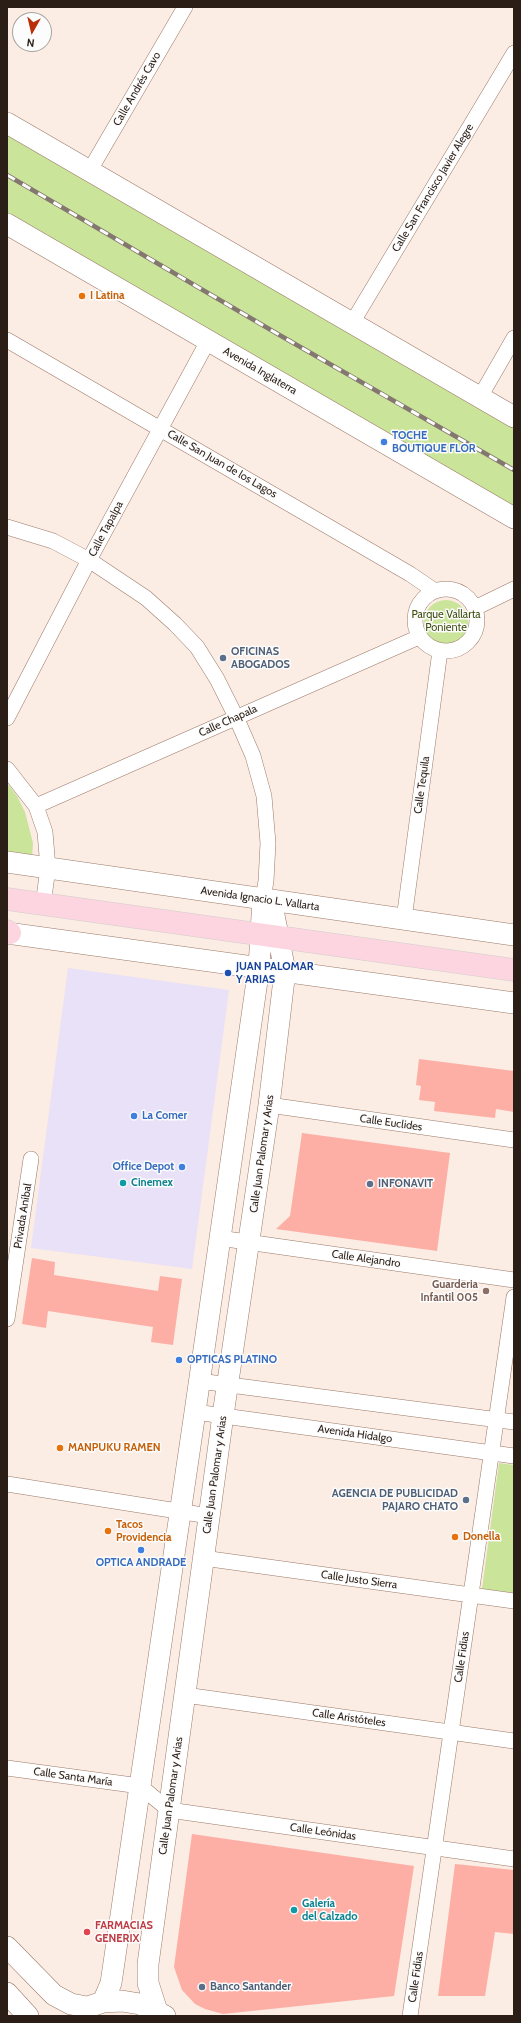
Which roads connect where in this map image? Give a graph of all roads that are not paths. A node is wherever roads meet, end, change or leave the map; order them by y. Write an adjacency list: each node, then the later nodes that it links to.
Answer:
1 (185, 7): 4 (street, Calle Andrés Cavo)
2 (514, 53): 6 (street, Calle San Francisco Javier Alegre)
3 (7, 123): 4 (street)
4 (90, 170): 6 (street)
5 (7, 224): 9 (street, Avenida Inglaterra)
6 (352, 323): 10 (street)
7 (514, 338): 10 (street)
8 (7, 340): 12 (street, Calle San Juan de los Lagos)
9 (208, 341): 12 (street, Calle Tapalpa); 13 (street, Avenida Inglaterra)
10 (480, 397): 11 (street)
11 (514, 417)
12 (160, 428): 15 (street, Calle Tapalpa); 17 (street, Calle San Juan de los Lagos)
13 (514, 518)
14 (7, 527): 15 (street)
15 (89, 560): 21 (street); 22 (street, Calle Tapalpa)
16 (514, 589): 18 (street)
17 (435, 591): 18 (street); 19 (street)
18 (475, 608): 20 (street)
19 (420, 637): 20 (street); 21 (street, Calle Chapala)
20 (440, 651): 30 (street, Calle Tequila)
21 (236, 717): 24 (street, Calle Chapala); 27 (street)
22 (7, 718)
23 (7, 769): 24 (street)
24 (36, 806): 26 (street)
25 (7, 862): 26 (street, Avenida Ignacio L. Vallarta)
26 (48, 868): 27 (street, Avenida Ignacio L. Vallarta); 29 (street)
27 (267, 893): 30 (street, Avenida Ignacio L. Vallarta); 33 (street)
28 (7, 899): 29 (main road)
29 (43, 905): 33 (main road)
30 (404, 919): 32 (street, Avenida Ignacio L. Vallarta)
31 (8, 932): 34 (street)
32 (514, 935)
33 (270, 937): 34 (street); 35 (main road); 36 (street, Calle Juan Palomar y Arias)
34 (259, 967): 36 (street); 41 (street)
35 (514, 970)
36 (285, 971): 37 (street); 38 (street, Calle Juan Palomar y Arias)
37 (514, 1003)
38 (269, 1105): 39 (street, Calle Euclides); 42 (street, Calle Juan Palomar y Arias)
39 (514, 1140)
40 (31, 1159): 43 (street, Privada Aníbal)
41 (219, 1238): 42 (street, Calle Alejandro); 47 (street)
42 (249, 1242): 44 (street, Calle Alejandro); 48 (street, Calle Juan Palomar y Arias)
43 (12, 1249): 46 (street, Privada Aníbal)
44 (514, 1280)
45 (514, 1297): 51 (street, Calle Fidias)
46 (7, 1319)
47 (199, 1381): 48 (street); 49 (street)
48 (228, 1385): 50 (street, Calle Juan Palomar y Arias); 51 (street)
49 (195, 1412): 50 (street, Avenida Hidalgo); 56 (street)
50 (223, 1416): 53 (street, Avenida Hidalgo); 57 (street, Calle Juan Palomar y Arias)
51 (496, 1420): 52 (street); 53 (street, Calle Fidias)
52 (514, 1422)
53 (492, 1453): 54 (street, Avenida Hidalgo); 59 (street, Calle Fidias)
54 (514, 1456)
55 (7, 1484): 56 (street)
56 (180, 1511): 57 (street); 65 (street)
57 (209, 1516): 58 (street, Calle Juan Palomar y Arias)
58 (203, 1558): 59 (street, Calle Justo Sierra); 61 (street, Calle Juan Palomar y Arias)
59 (471, 1595): 60 (street, Calle Justo Sierra); 62 (street, Calle Fidias)
60 (514, 1601)
61 (185, 1695): 62 (street, Calle Aristóteles); 66 (street, Calle Juan Palomar y Arias)
62 (451, 1733): 63 (street, Calle Aristóteles); 67 (street, Calle Fidias)
63 (514, 1741)
64 (7, 1768): 65 (street, Calle Santa María)
65 (140, 1786): 66 (street); 71 (street)
66 (169, 1810): 67 (street, Calle Leónidas); 72 (street, Calle Juan Palomar y Arias)
67 (434, 1848): 68 (street, Calle Leónidas); 74 (street, Calle Fidias)
68 (514, 1859)
69 (7, 1947): 71 (street)
70 (7, 1993): 73 (street)
71 (87, 2008): 72 (street)
72 (161, 2013)
73 (28, 2016)
74 (410, 2016)

